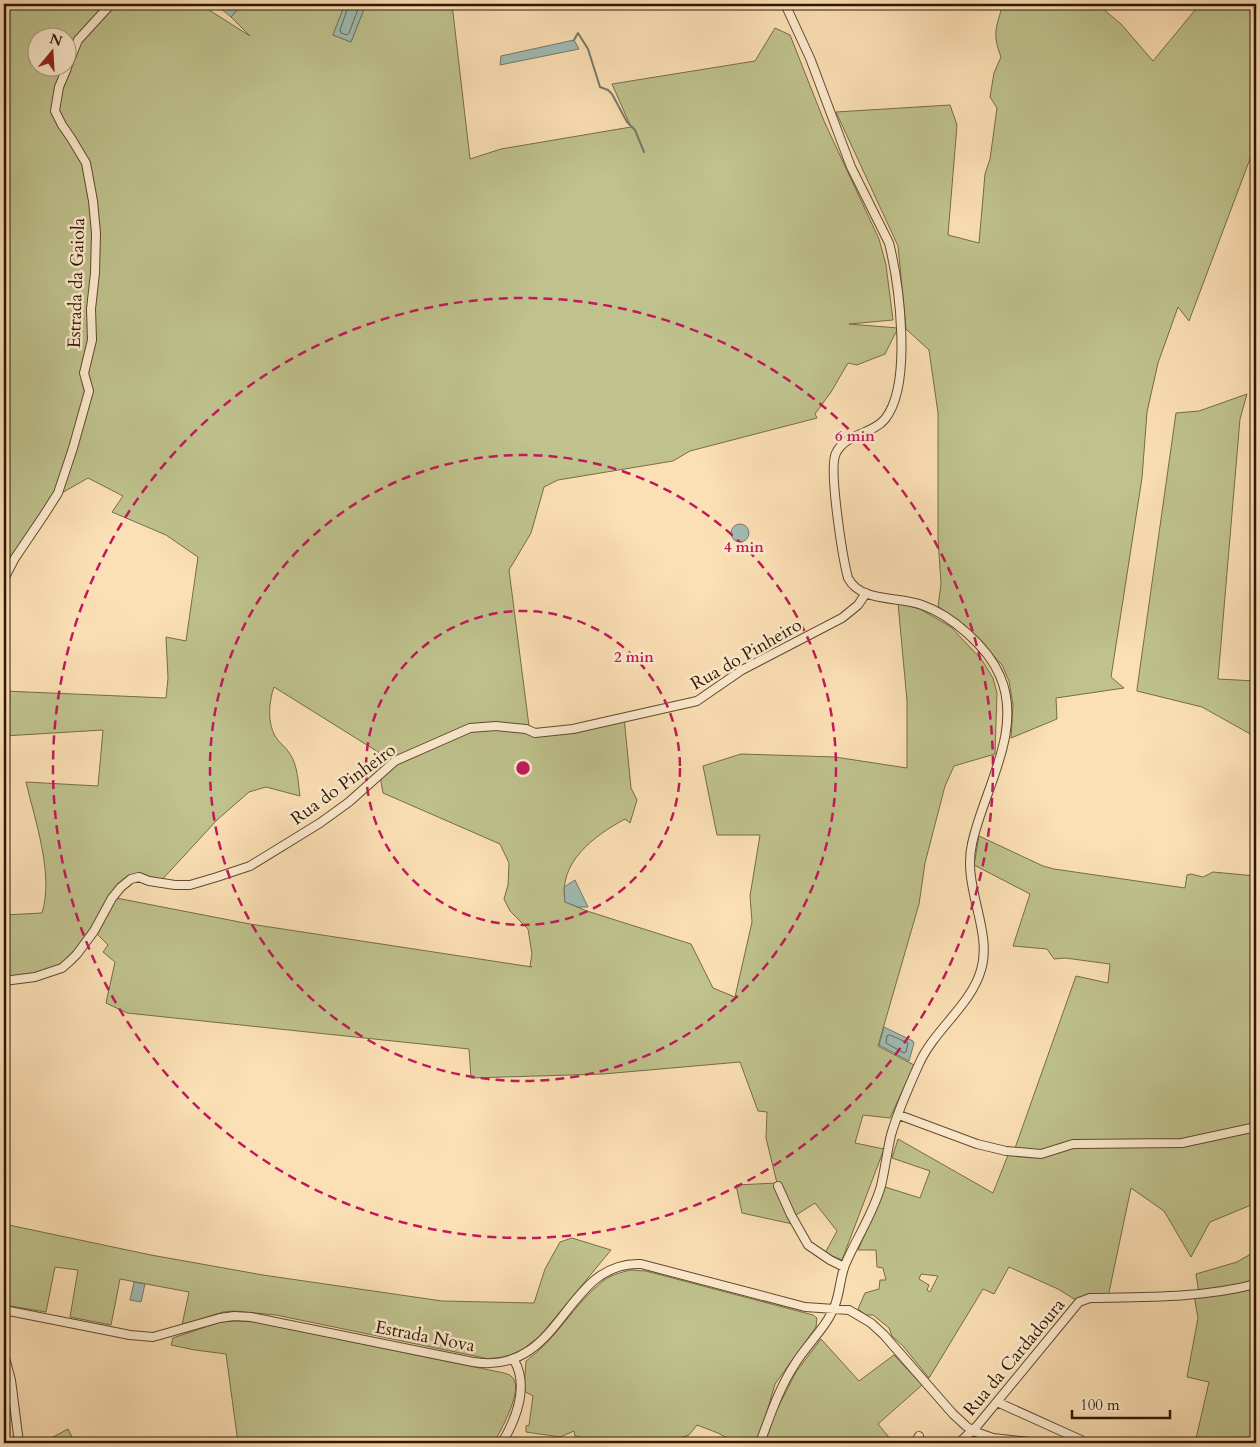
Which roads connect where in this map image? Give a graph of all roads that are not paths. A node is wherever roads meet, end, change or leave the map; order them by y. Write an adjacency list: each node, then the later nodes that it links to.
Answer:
1 (111, 4): 3 (street, Estrada da Gaiola)
2 (785, 4): 6 (street)
3 (78, 40)
4 (62, 78): 5 (street, Estrada da Gaiola)
5 (4, 579)
6 (866, 593): 7 (street, Rua do Pinheiro); 8 (street)
7 (4, 981)
8 (899, 1114): 9 (street); 11 (street)
9 (1256, 1127)
10 (778, 1186): 11 (street)
11 (844, 1267): 14 (street)
12 (1256, 1284): 17 (street, Rua da Cardadoura)
13 (4, 1310): 16 (street, Estrada Nova)
14 (832, 1311): 16 (street, Estrada Nova); 18 (street, Estrada Nova); 21 (street)
15 (4, 1354): 19 (street)
16 (514, 1360): 20 (street)
17 (997, 1402): 18 (street, Rua da Cardadoura); 24 (street)
18 (973, 1431): 22 (street, Rua da Cardadoura); 23 (street)
19 (19, 1443)
20 (502, 1443)
21 (760, 1443)
22 (959, 1443)
23 (1038, 1443)
24 (1082, 1443)

